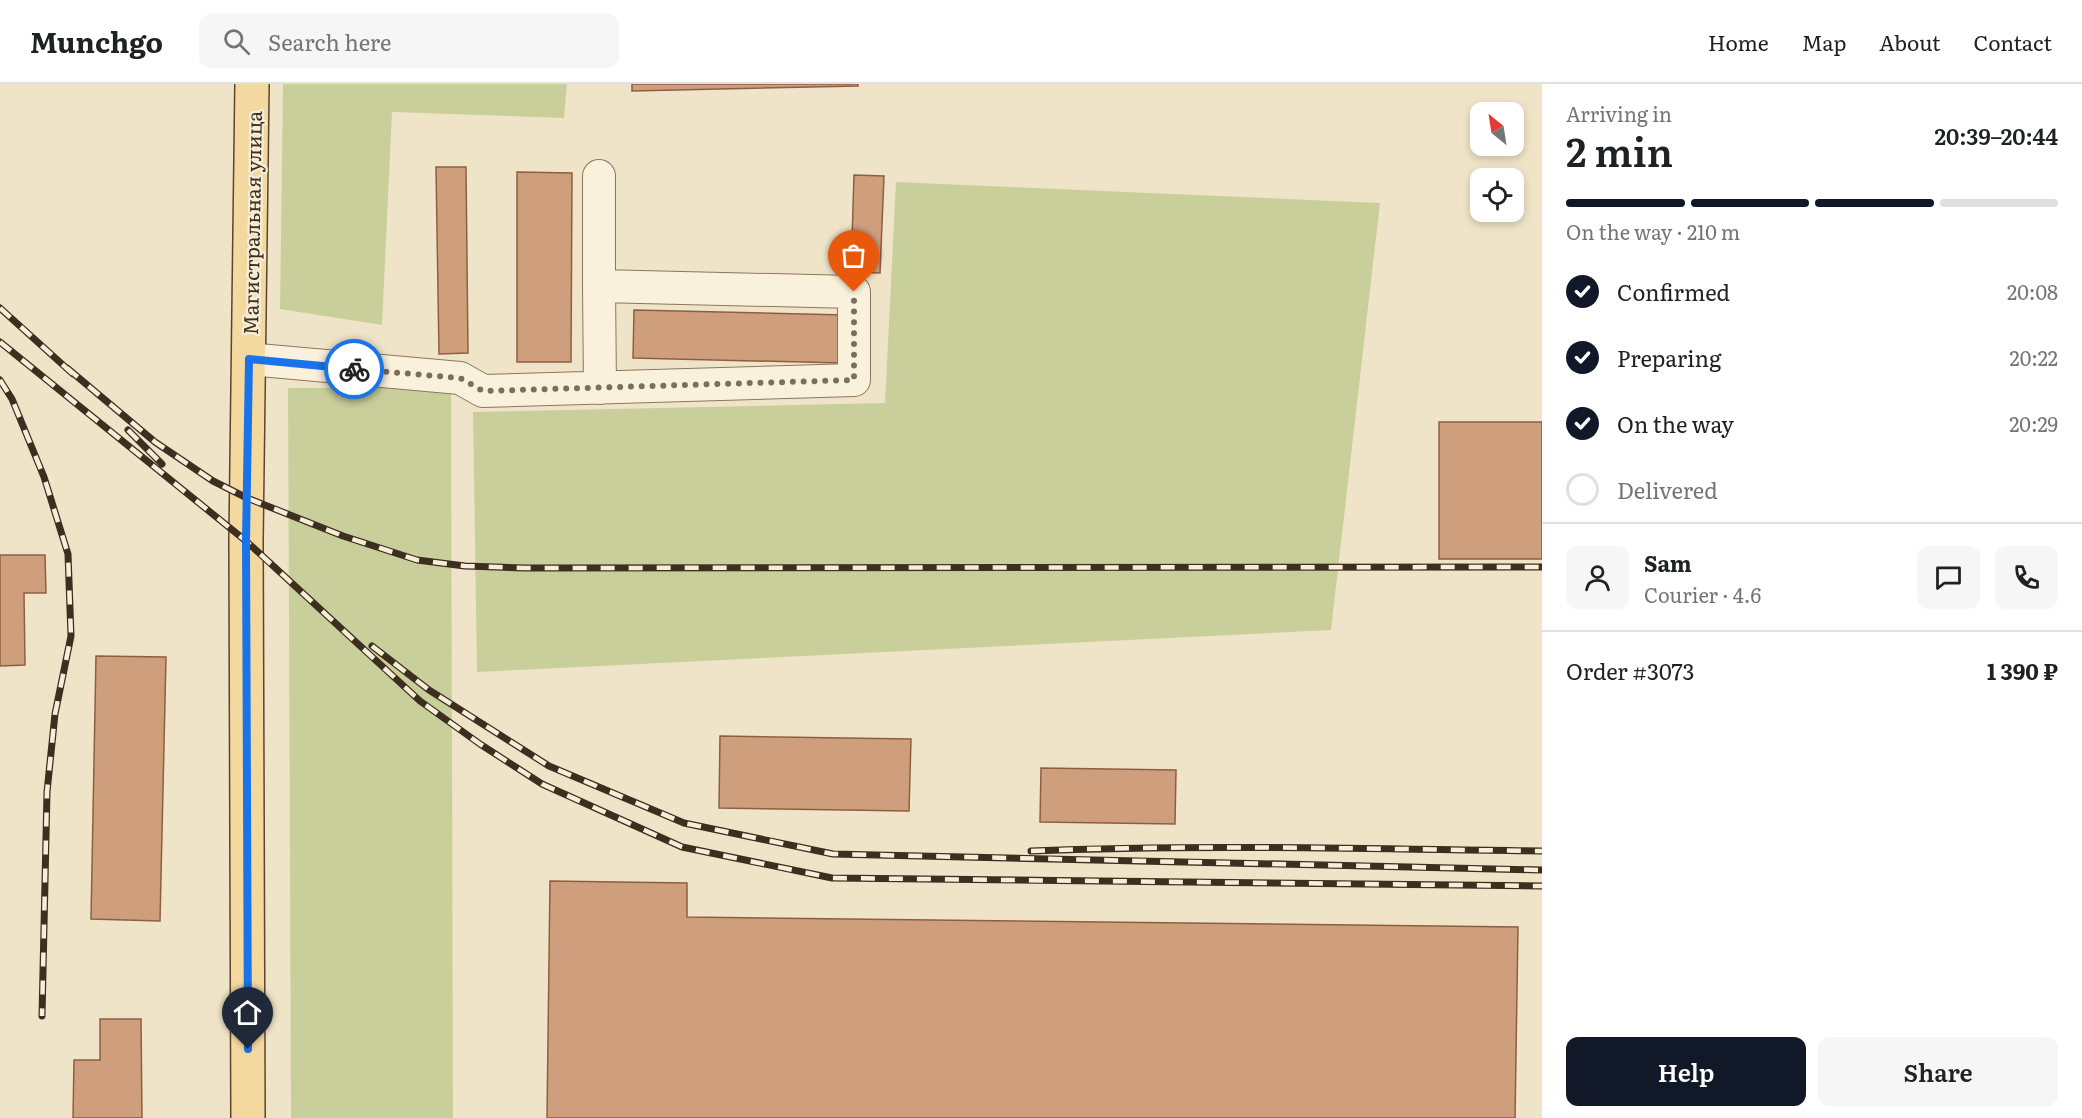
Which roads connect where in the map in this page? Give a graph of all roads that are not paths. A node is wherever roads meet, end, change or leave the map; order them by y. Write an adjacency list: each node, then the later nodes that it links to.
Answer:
1 (252, 84): 4 (main road, Магистральная улица)
2 (599, 176): 3 (lane)
3 (599, 286): 5 (lane); 5 (lane)
4 (249, 359): 5 (lane); 6 (main road, Магистральная улица)
5 (600, 388)
6 (248, 1118)

